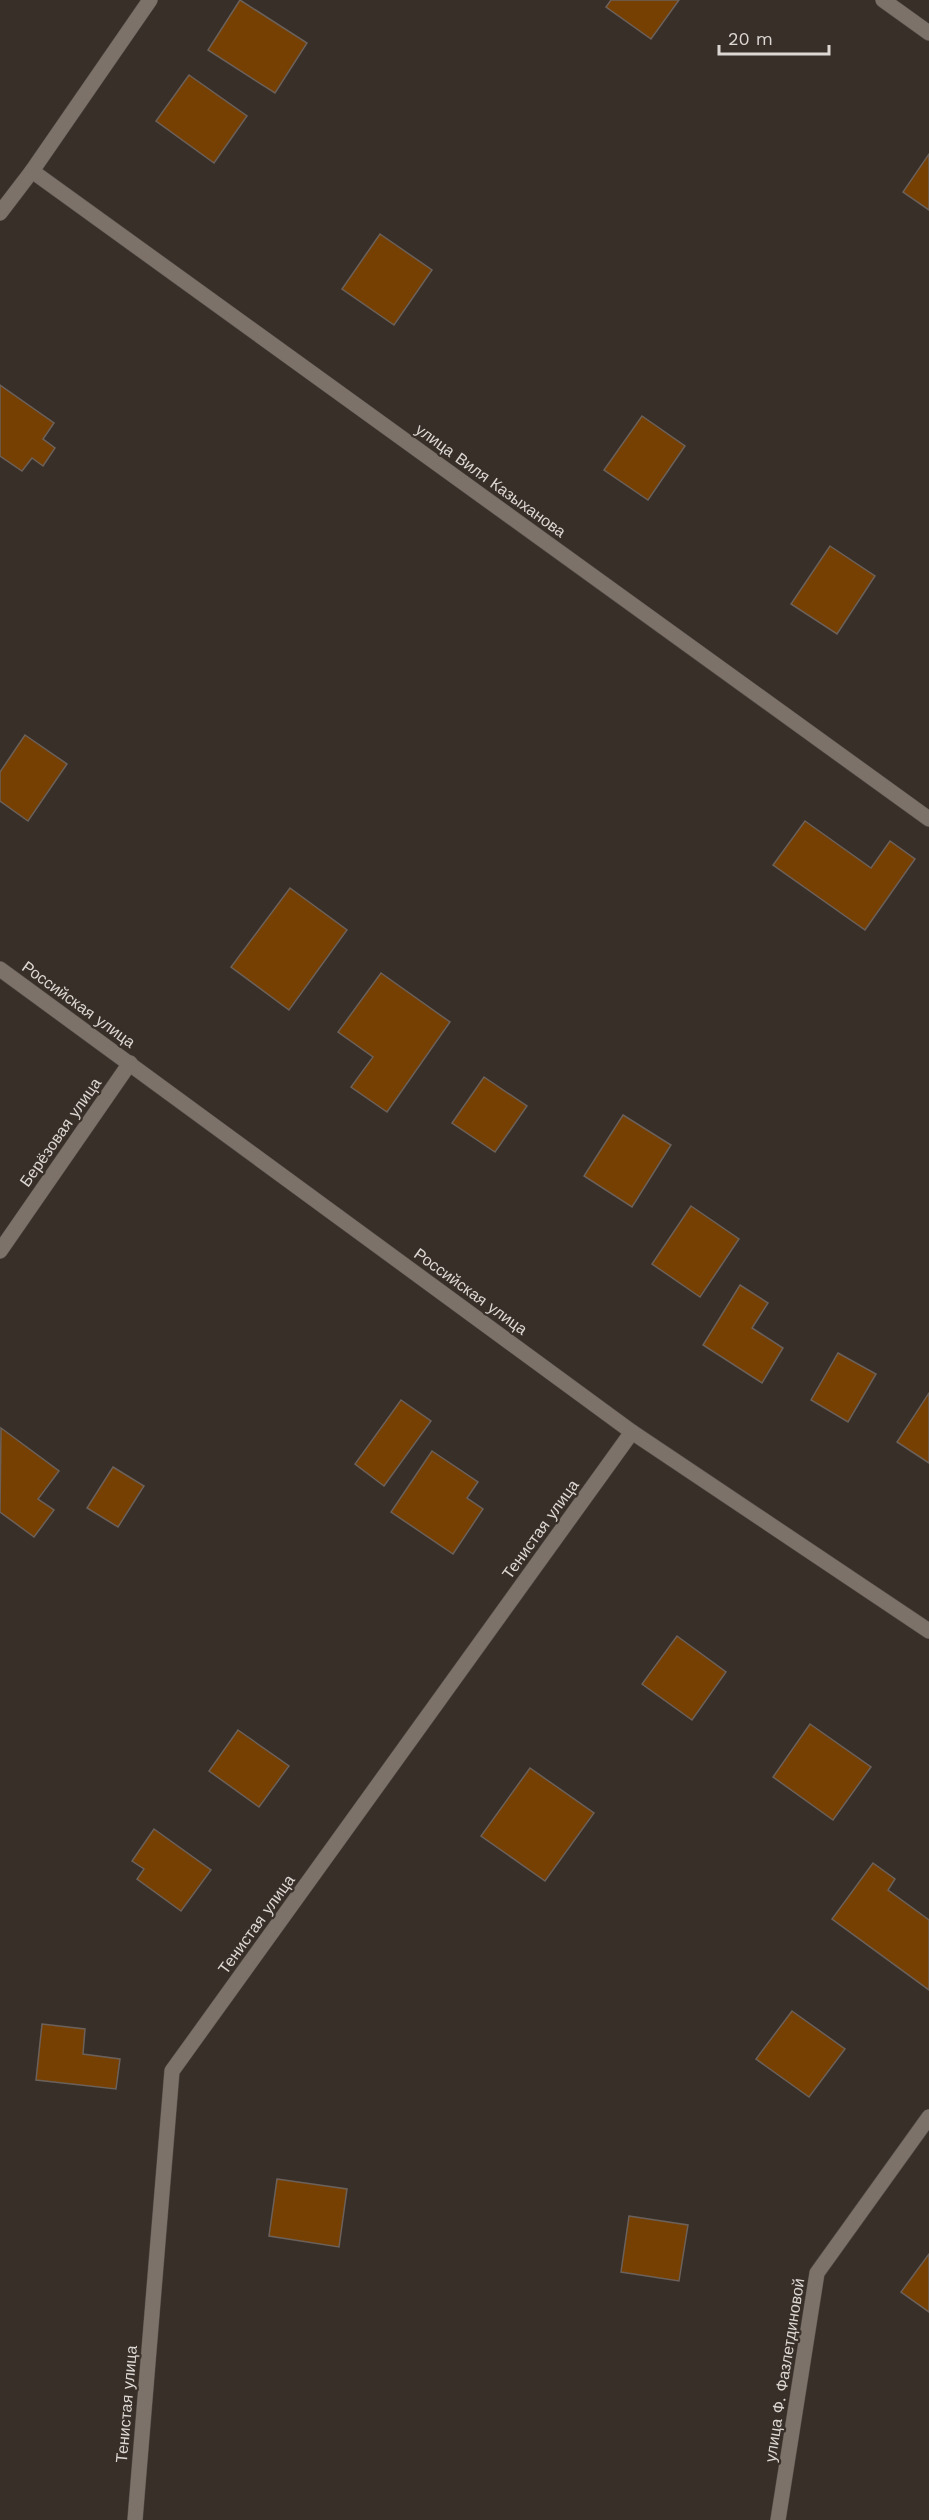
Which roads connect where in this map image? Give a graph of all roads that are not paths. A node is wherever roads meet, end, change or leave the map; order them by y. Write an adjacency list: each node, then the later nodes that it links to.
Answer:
1 (150, 0): 4 (street)
2 (883, 0): 3 (street)
3 (929, 33)
4 (32, 171): 5 (street); 6 (street, улица Виля Казыханова)
5 (0, 213)
6 (929, 819)
7 (0, 969): 8 (street, Российская улица)
8 (130, 1063): 9 (street, Берёзовая улица); 10 (street, Российская улица)
9 (0, 1251)
10 (632, 1432): 11 (street, Российская улица); 13 (street, Тенистая улица)
11 (929, 1631)
12 (929, 2117): 14 (street, улица Ф. Фазлетдиновой)
13 (135, 2520)
14 (778, 2520)

